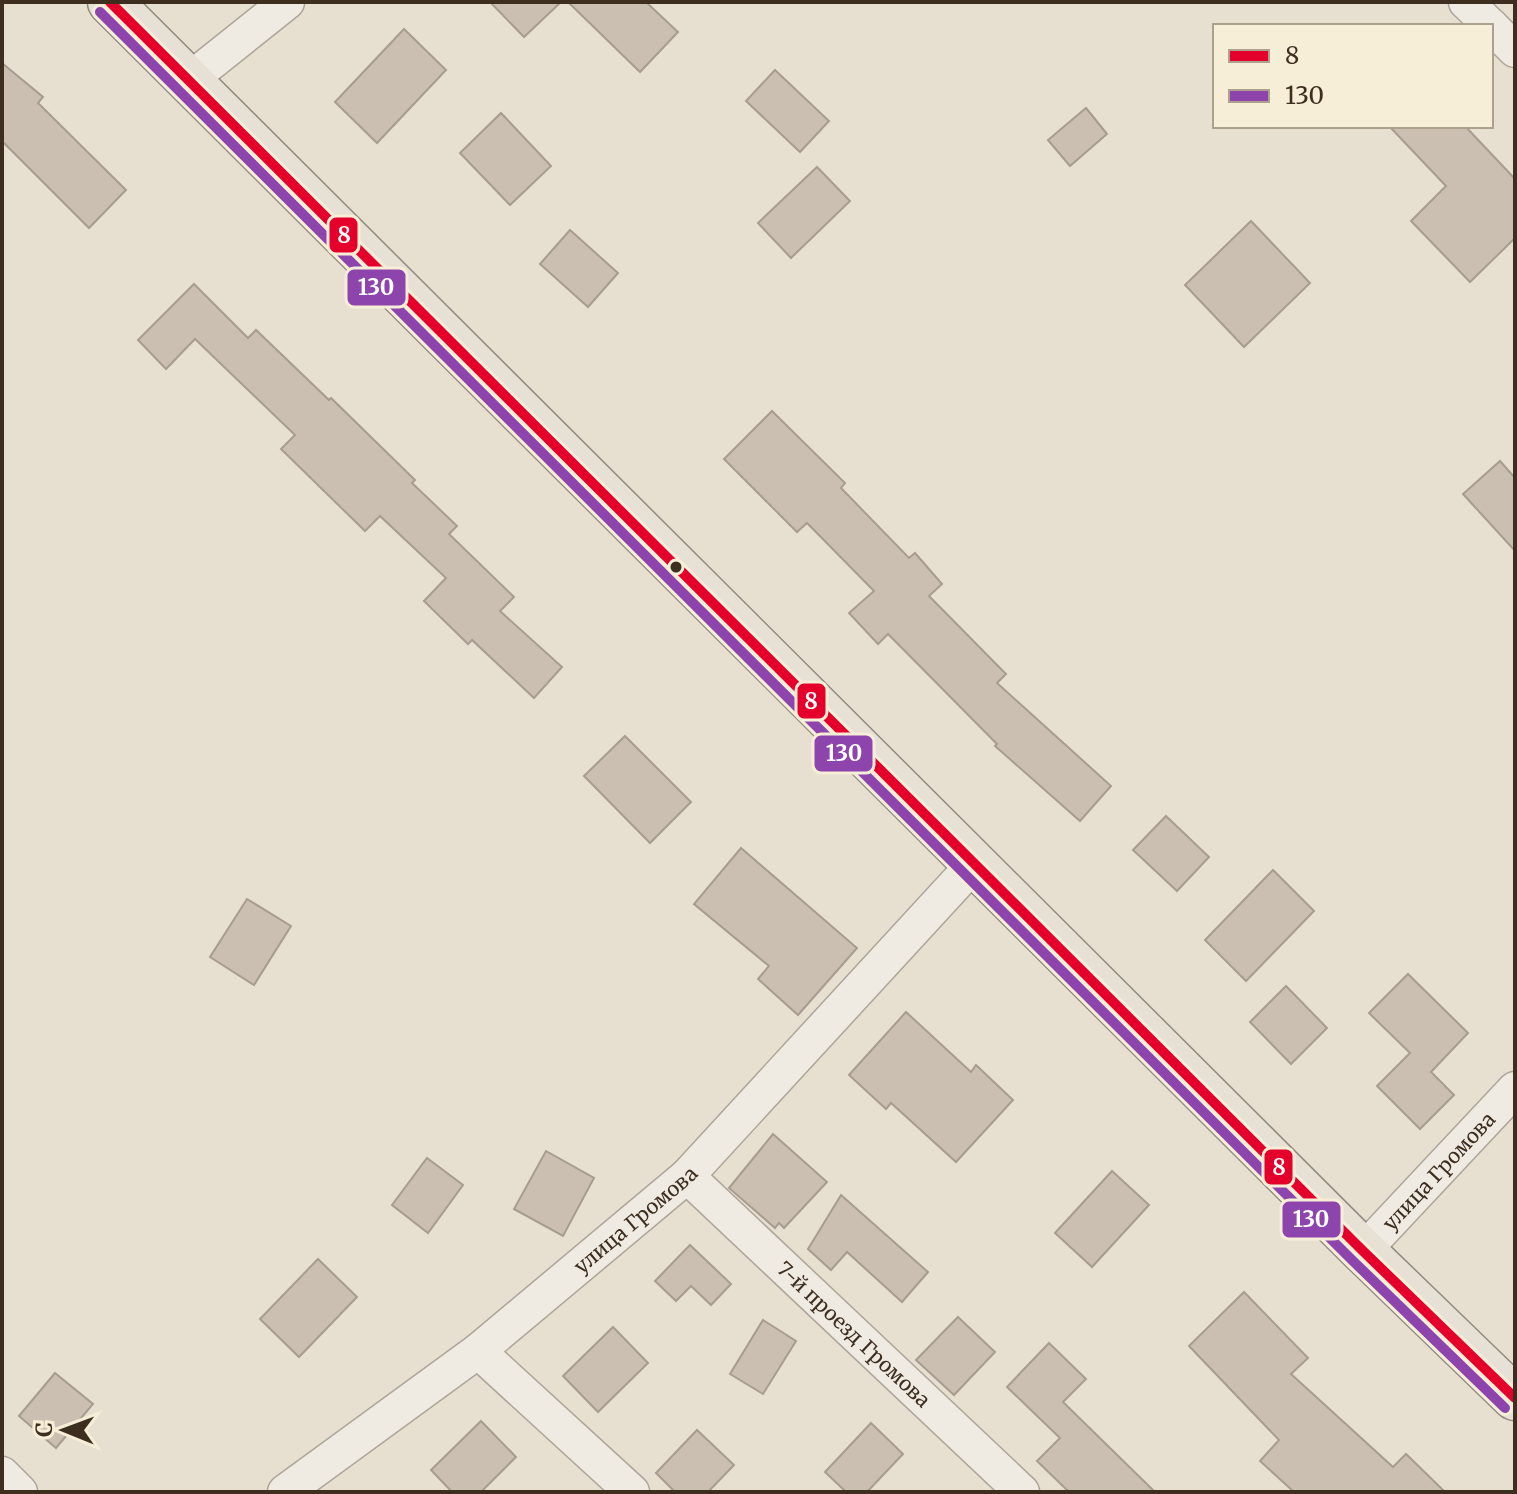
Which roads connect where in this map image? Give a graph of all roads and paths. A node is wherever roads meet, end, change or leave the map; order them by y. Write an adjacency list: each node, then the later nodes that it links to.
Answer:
1 (110, 2): 7 (main road)
2 (287, 2): 7 (street)
3 (1466, 2): 4 (street)
4 (1489, 24)
5 (1493, 28): 6 (street)
6 (1515, 50)
7 (188, 81): 8 (main road)
8 (974, 864): 10 (street, улица Громова); 11 (main road)
9 (1515, 1089): 11 (street, улица Громова)
10 (687, 1176): 12 (street, улица Громова); 18 (street, 7-й проезд Громова)
11 (1363, 1251): 13 (main road)
12 (478, 1351): 16 (street, улица Громова); 17 (street)
13 (1515, 1398)
14 (2, 1474): 15 (street)
15 (20, 1492)
16 (285, 1492)
17 (632, 1492)
18 (1022, 1492)

